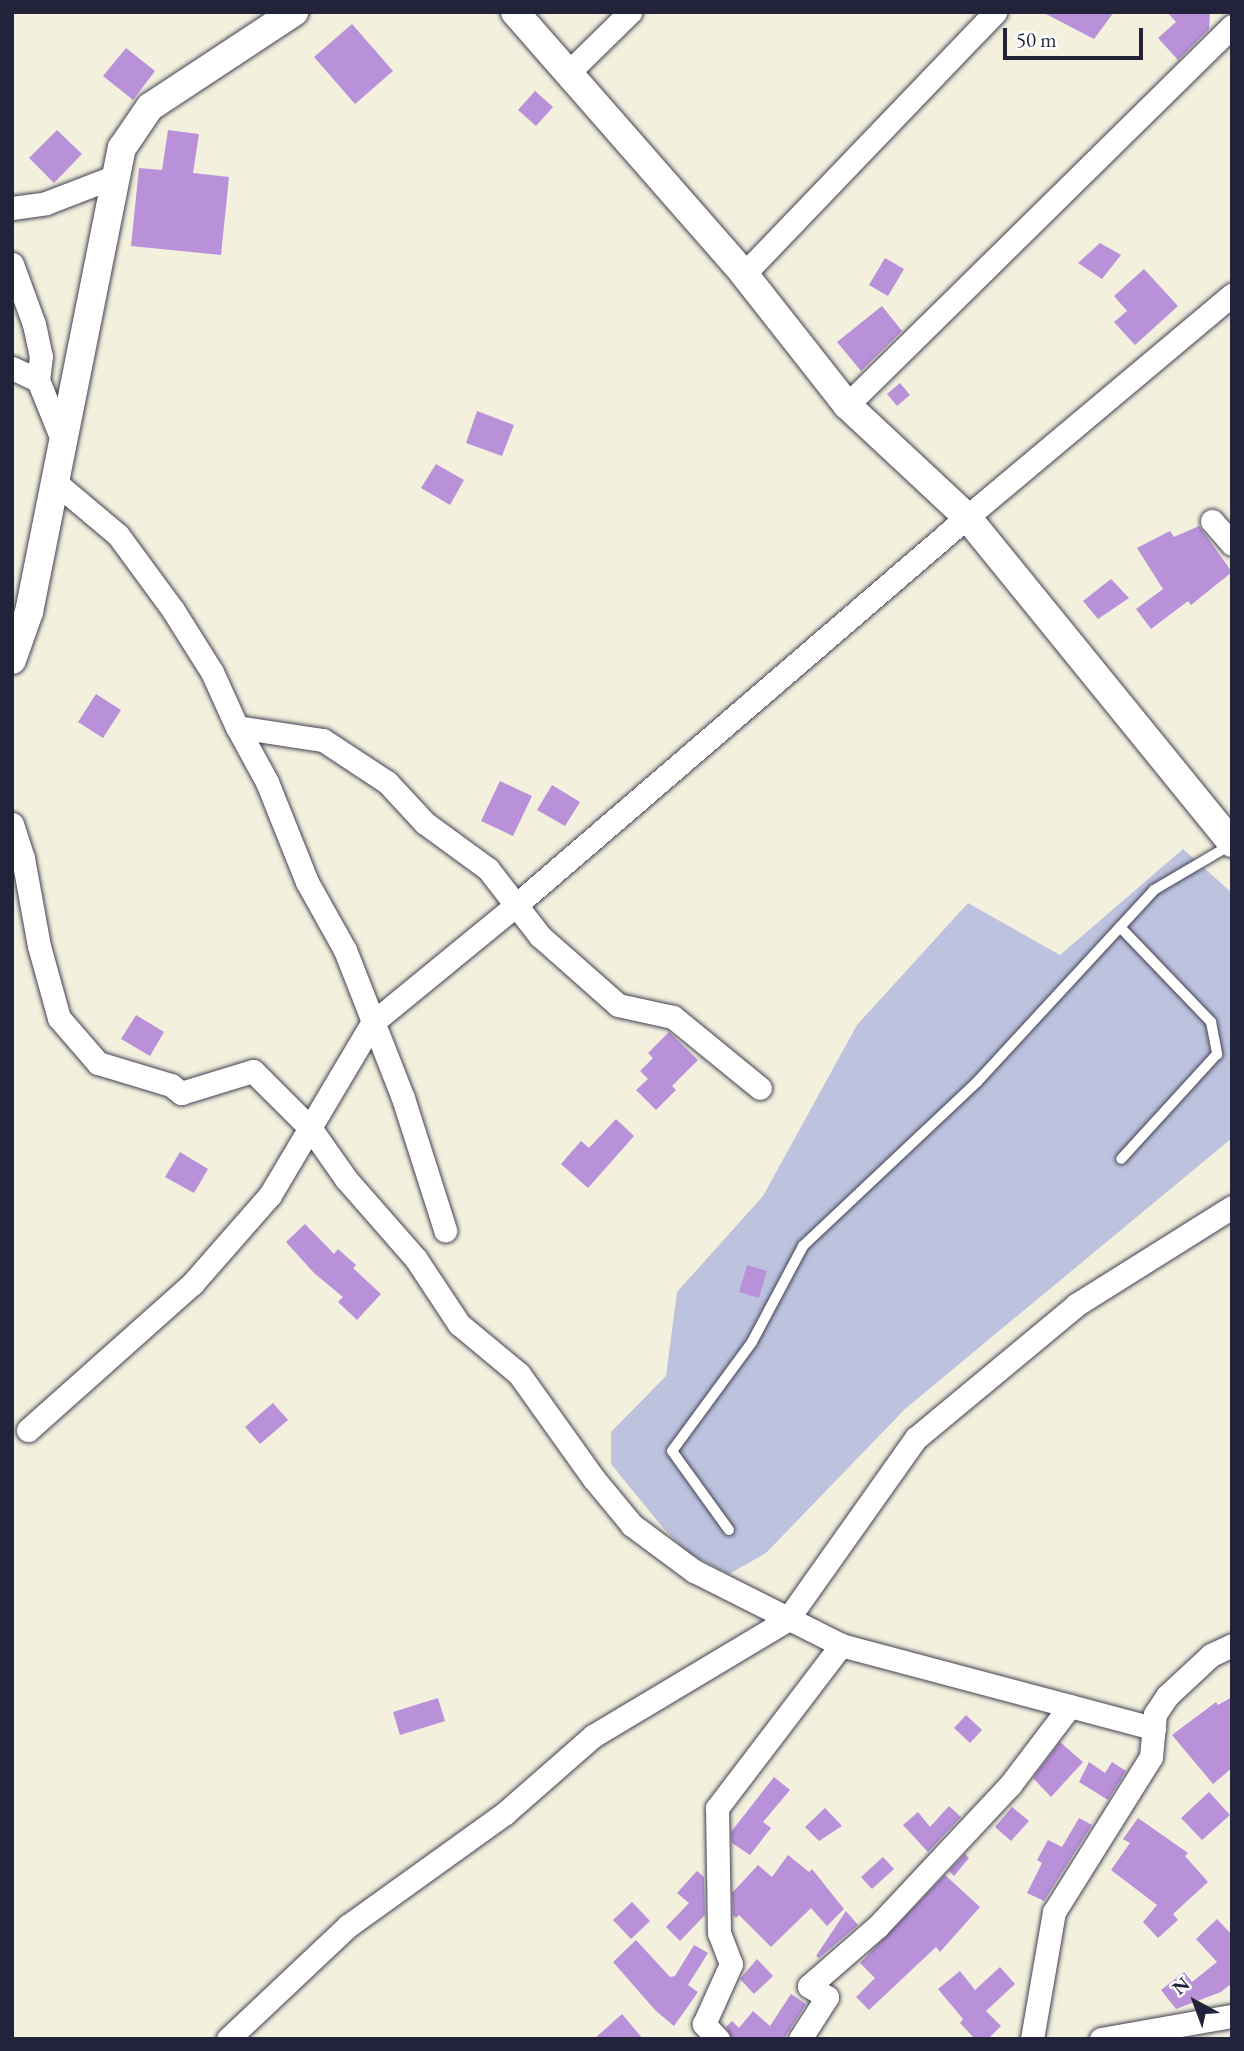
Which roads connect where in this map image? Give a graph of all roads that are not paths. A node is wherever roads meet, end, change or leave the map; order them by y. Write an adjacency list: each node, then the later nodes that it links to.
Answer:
1 (294, 12): 7 (street)
2 (515, 12): 6 (street)
3 (630, 12): 6 (street)
4 (995, 12): 10 (street)
5 (1232, 26): 14 (street)
6 (568, 72): 10 (street)
7 (116, 176): 8 (street); 15 (street)
8 (12, 208)
9 (12, 264): 13 (street)
10 (744, 274): 14 (street)
11 (1232, 295): 17 (street)
12 (12, 368): 13 (street)
13 (38, 380): 15 (street)
14 (847, 404): 17 (street)
15 (63, 442): 16 (street)
16 (55, 482): 20 (street); 21 (street)
17 (967, 517): 23 (street); 24 (street)
18 (1212, 521): 19 (street)
19 (1232, 544)
20 (12, 660)
21 (237, 727): 24 (street); 26 (street)
22 (12, 824): 28 (street)
23 (1232, 844): 25 (lane)
24 (516, 905): 26 (street); 27 (street)
25 (1120, 927): 29 (lane); 33 (lane)
26 (372, 1023): 28 (street); 31 (street)
27 (760, 1088)
28 (311, 1129): 32 (street); 34 (street)
29 (1121, 1159)
30 (1232, 1207): 34 (street)
31 (445, 1230)
32 (28, 1430)
33 (729, 1530)
34 (787, 1620): 35 (street); 41 (street)
35 (841, 1645): 37 (street); 42 (street)
36 (1232, 1645): 38 (street)
37 (1070, 1706): 38 (street); 40 (street)
38 (1154, 1728): 43 (street)
39 (1232, 2017): 44 (street)
40 (808, 2037)
41 (228, 2039)
42 (718, 2039)
43 (1032, 2039)
44 (1101, 2039)

